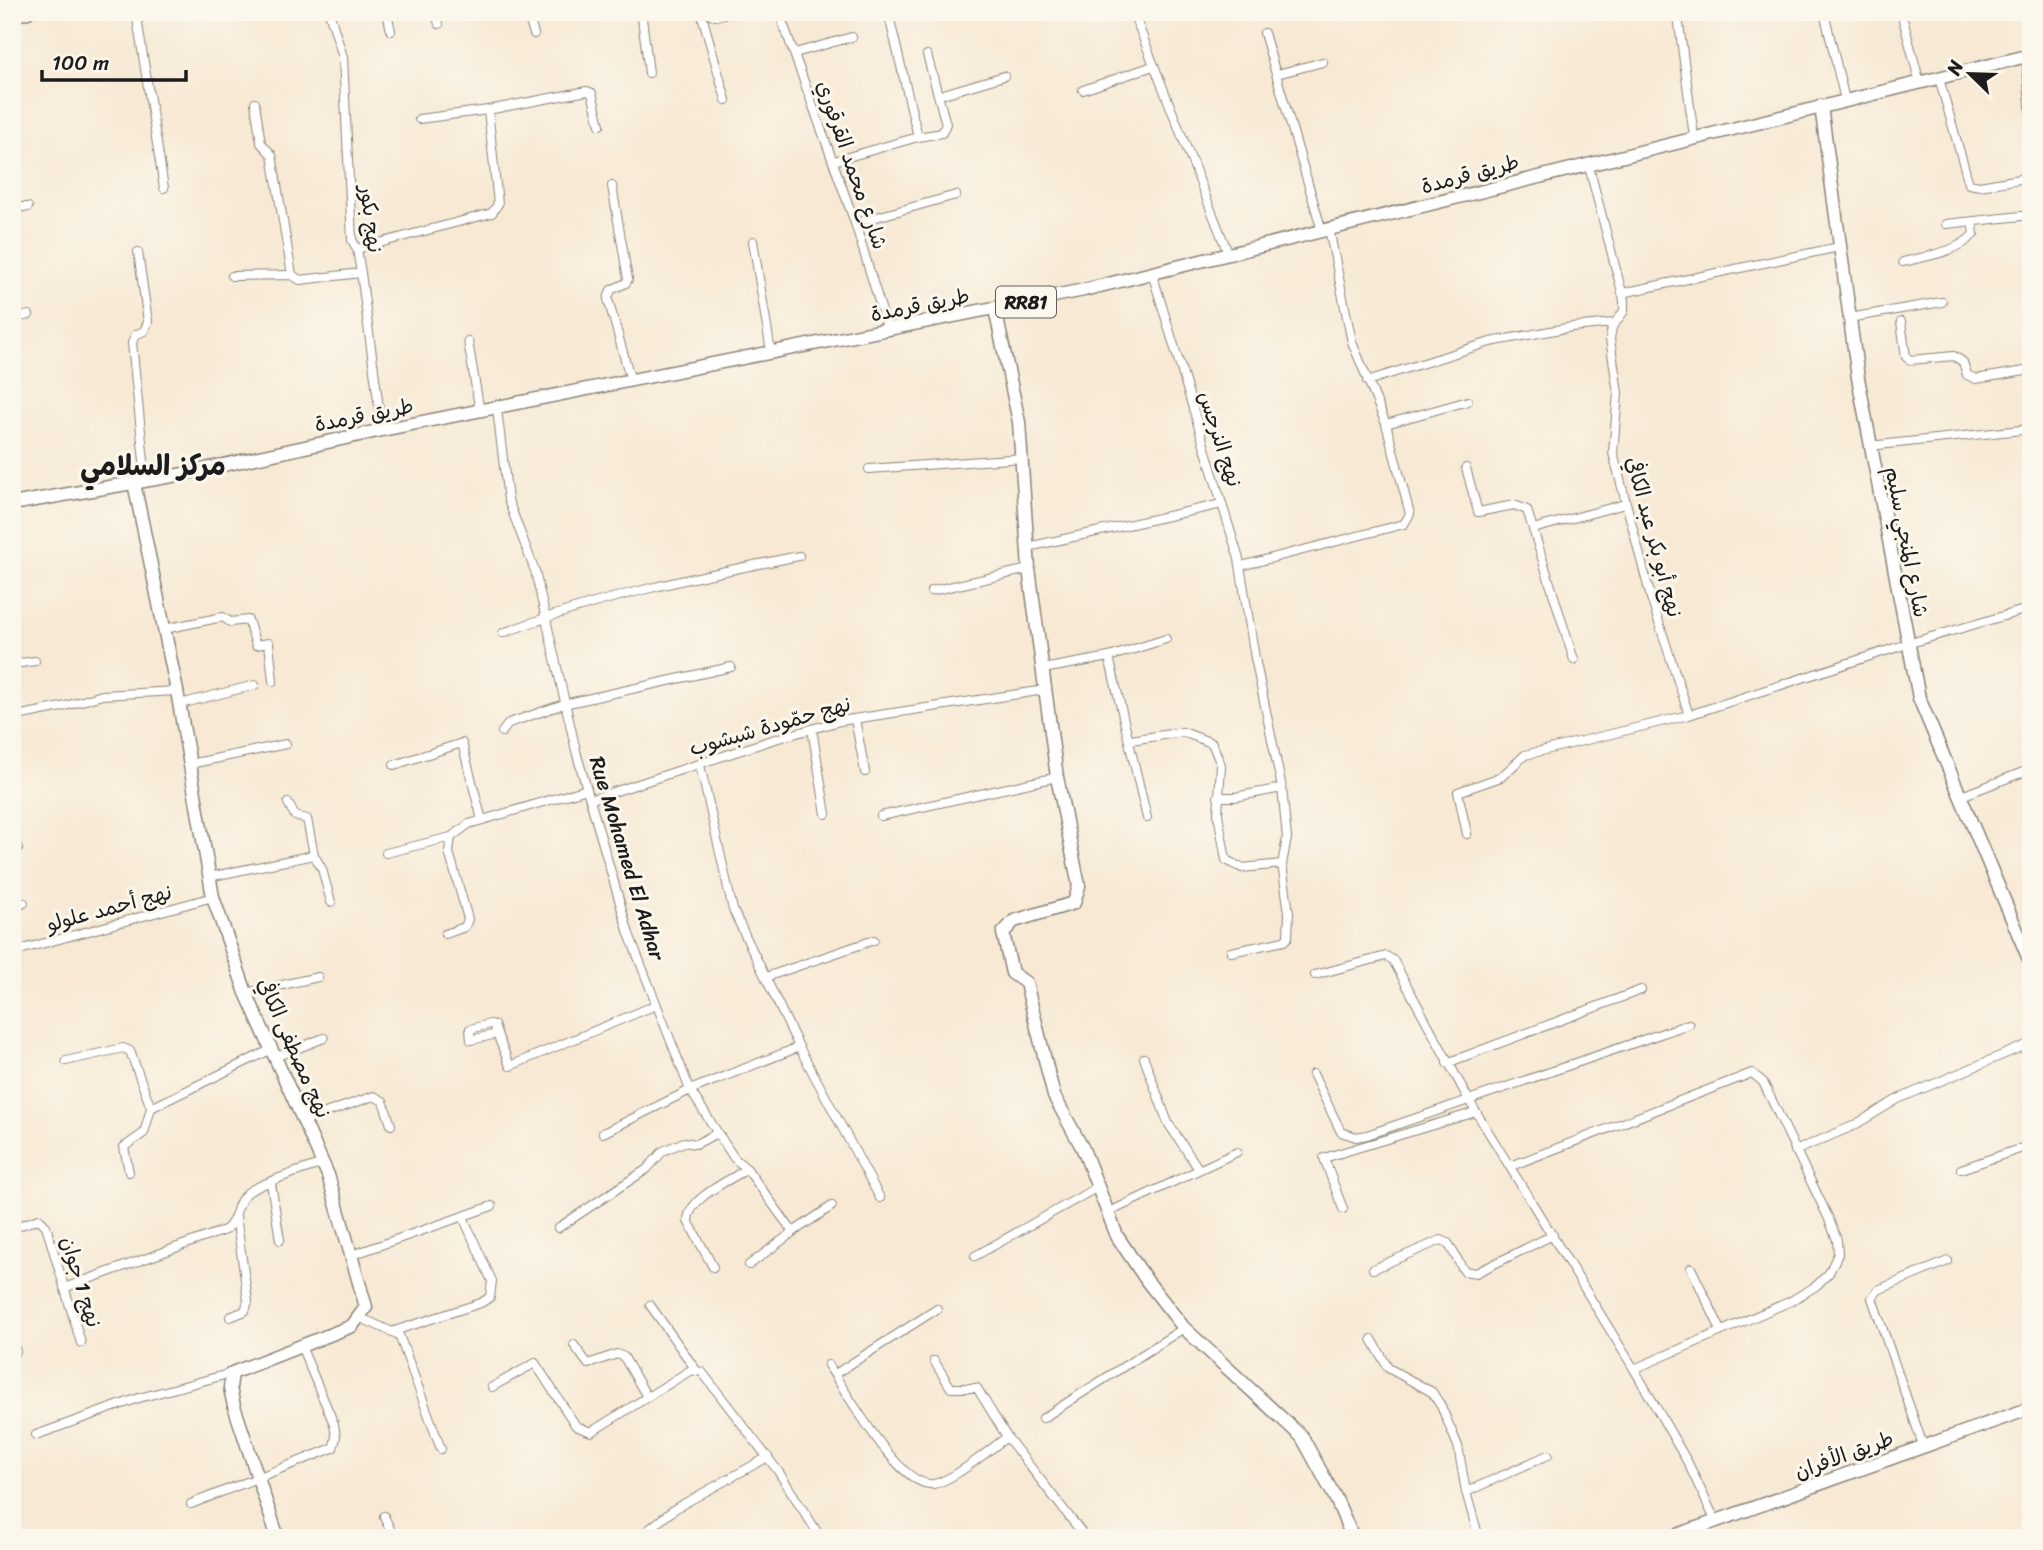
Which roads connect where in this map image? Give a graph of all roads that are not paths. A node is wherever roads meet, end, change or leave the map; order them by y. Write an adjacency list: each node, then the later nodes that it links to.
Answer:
1 (28, 12): 16 (street)
2 (136, 12): 49 (street)
3 (330, 12): 60 (street, نهج بكور)
4 (387, 12): 19 (street)
5 (435, 12): 17 (street)
6 (527, 12): 21 (street)
7 (646, 12): 28 (street)
8 (703, 12): 9 (street); 35 (street)
9 (732, 12)
10 (779, 12): 23 (street, شارع محمد القرقوري)
11 (902, 12): 15 (street)
12 (1133, 12): 27 (street)
13 (1824, 12): 36 (street)
14 (1901, 12): 32 (street)
15 (888, 14): 43 (street)
16 (12, 16)
17 (439, 24)
18 (1679, 24): 44 (street)
19 (391, 31)
20 (1264, 33): 29 (street)
21 (534, 34)
22 (852, 37): 23 (street)
23 (795, 53): 45 (street, شارع محمد القرقوري)
24 (927, 55): 34 (street)
25 (2028, 55): 31 (street, طريق قرمدة / RR81); 41 (street)
26 (1323, 62): 29 (street)
27 (1153, 66): 33 (street); 62 (street)
28 (649, 73)
29 (1276, 74): 57 (street)
30 (1004, 76): 34 (street)
31 (1939, 78): 32 (street, طريق قرمدة / RR81); 47 (street)
32 (1920, 83): 36 (street, طريق قرمدة / RR81)
33 (1083, 90)
34 (940, 95): 43 (street)
35 (726, 100)
36 (1845, 100): 38 (street, طريق قرمدة / RR81)
37 (255, 103): 66 (street)
38 (1821, 106): 44 (street, طريق قرمدة / RR81); 59 (street, شارع المنجي سليم)
39 (488, 110): 40 (street); 42 (street); 60 (street)
40 (419, 119)
41 (2031, 119)
42 (600, 125)
43 (918, 137): 45 (street)
44 (1694, 137): 46 (street, طريق قرمدة / RR81)
45 (834, 161): 55 (street, شارع محمد القرقوري)
46 (1588, 163): 57 (street, طريق قرمدة / RR81); 68 (street, نهج أبو بكر عبد الكافي)
47 (2031, 177)
48 (612, 186): 80 (street)
49 (164, 188)
50 (956, 195): 55 (street)
51 (12, 206): 52 (street)
52 (28, 207)
53 (2031, 215): 54 (street)
54 (1972, 222): 56 (street); 63 (street)
55 (855, 223): 76 (street, شارع محمد القرقوري)
56 (1946, 224)
57 (1326, 230): 62 (street, طريق قرمدة / RR81); 81 (street)
58 (753, 241): 78 (street)
59 (1839, 247): 68 (street); 72 (street, شارع المنجي سليم)
60 (357, 249): 64 (street, نهج بكور)
61 (138, 252): 92 (street)
62 (1228, 253): 65 (street, طريق قرمدة / RR81)
63 (1903, 262)
64 (361, 273): 66 (street); 87 (street, نهج بكور)
65 (1152, 273): 70 (street, طريق قرمدة / RR81); 93 (street, نهج النرجس)
66 (292, 275): 67 (street)
67 (232, 276)
68 (1622, 293): 75 (street, نهج أبو بكر عبد الكافي)
69 (1942, 302): 72 (street)
70 (995, 309): 76 (street, طريق قرمدة / RR81); 89 (street)
71 (29, 315): 73 (street)
72 (1849, 318): 88 (street, شارع المنجي سليم)
73 (12, 319)
74 (1901, 322): 79 (street)
75 (1614, 323): 81 (street); 94 (street, نهج أبو بكر عبد الكافي)
76 (888, 331): 78 (street, طريق قرمدة / RR81)
77 (468, 341): 84 (street)
78 (771, 352): 80 (street, طريق قرمدة / RR81)
79 (2031, 370)
80 (631, 381): 83 (street, طريق قرمدة / RR81)
81 (1367, 381): 85 (street)
82 (1468, 401): 85 (street)
83 (497, 409): 84 (street, طريق قرمدة / RR81); 103 (street, Rue Mohamed El Adhar)
84 (480, 412): 87 (street, طريق قرمدة / RR81)
85 (1386, 424): 99 (street)
86 (2031, 429): 88 (street)
87 (382, 430): 92 (street, طريق قرمدة / RR81)
88 (1869, 446): 107 (street, شارع المنجي سليم)
89 (1024, 458): 91 (street); 97 (street)
90 (1466, 468): 96 (street)
91 (869, 469)
92 (140, 482): 95 (street, طريق قرمدة / RR81); 104 (street, نهج مصطفى الكافي)
93 (1222, 503): 97 (street, نهج النرجس); 99 (street)
94 (1625, 503): 96 (street); 119 (street, نهج أبو بكر عبد الكافي)
95 (12, 504)
96 (1533, 529): 110 (street)
97 (1028, 547): 100 (street)
98 (799, 556): 103 (street)
99 (1241, 566): 133 (street)
100 (1029, 569): 101 (street); 113 (street)
101 (931, 591)
102 (2031, 608): 107 (street)
103 (547, 616): 105 (street); 118 (street, Rue Mohamed El Adhar)
104 (164, 629): 114 (street); 117 (street, نهج مصطفى الكافي)
105 (503, 633)
106 (1166, 639): 108 (street)
107 (1907, 644): 119 (street); 135 (street, شارع المنجي سليم)
108 (1109, 657): 113 (street); 124 (street)
109 (12, 659): 111 (street)
110 (1574, 660)
111 (35, 661)
112 (731, 667): 118 (street)
113 (1043, 669): 116 (street)
114 (273, 681)
115 (255, 685): 117 (street)
116 (1045, 690): 121 (street, نهج حمّودة شبشوب); 131 (street)
117 (178, 697): 120 (street); 126 (street, نهج مصطفى الكافي)
118 (564, 705): 123 (street); 132 (street, Rue Mohamed El Adhar)
119 (1689, 715): 142 (street)
120 (12, 717)
121 (855, 719): 122 (street, نهج حمّودة شبشوب); 130 (street)
122 (812, 729): 128 (street, نهج حمّودة شبشوب); 138 (street)
123 (502, 732)
124 (1130, 740): 134 (street); 140 (street)
125 (286, 744): 126 (street)
126 (190, 764): 147 (street, نهج مصطفى الكافي)
127 (394, 765): 141 (street)
128 (700, 765): 136 (street, نهج حمّودة شبشوب); 159 (street)
129 (2031, 769): 135 (street)
130 (865, 772)
131 (1057, 778): 139 (street); 191 (street)
132 (587, 789): 136 (street, Rue Mohamed El Adhar); 141 (street)
133 (1282, 789): 134 (street); 146 (street)
134 (1218, 797): 146 (street)
135 (1959, 797): 156 (street, شارع المنجي سليم)
136 (592, 799): 162 (street, Rue Mohamed El Adhar)
137 (288, 803): 145 (street)
138 (826, 814)
139 (881, 816)
140 (1147, 818)
141 (482, 820): 143 (street)
142 (1467, 834)
143 (451, 837): 144 (street); 152 (street)
144 (386, 853)
145 (314, 855): 147 (street); 149 (street)
146 (1282, 864): 155 (street)
147 (209, 877): 148 (street, نهج مصطفى الكافي)
148 (213, 897): 154 (street, نهج أحمد علولو); 161 (street, نهج مصطفى الكافي)
149 (331, 902)
150 (24, 903): 151 (street)
151 (12, 909)
152 (445, 934)
153 (874, 940): 159 (street)
154 (12, 952)
155 (1231, 952)
156 (2031, 964)
157 (1315, 975): 171 (street)
158 (318, 977): 161 (street)
159 (766, 977): 167 (street)
160 (1641, 990): 171 (street)
161 (246, 993): 168 (street, نهج مصطفى الكافي)
162 (656, 1005): 164 (street); 173 (street, Rue Mohamed El Adhar)
163 (1689, 1024): 174 (street)
164 (497, 1034)
165 (324, 1038): 168 (street)
166 (2031, 1043): 182 (street)
167 (799, 1047): 173 (street); 192 (street)
168 (274, 1053): 175 (street); 177 (street, نهج مصطفى الكافي)
169 (1144, 1058): 186 (street)
170 (66, 1061): 175 (street)
171 (1447, 1063): 174 (street)
172 (1313, 1074): 174 (street)
173 (691, 1090): 179 (street); 180 (street, Rue Mohamed El Adhar)
174 (1470, 1102): 176 (street)
175 (151, 1108): 189 (street)
176 (1476, 1112): 185 (street); 195 (street)
177 (304, 1120): 178 (street); 184 (street, نهج مصطفى الكافي)
178 (391, 1125)
179 (603, 1133)
180 (717, 1133): 187 (street, Rue Mohamed El Adhar); 200 (street)
181 (2031, 1145): 188 (street)
182 (1795, 1151): 185 (street); 217 (street)
183 (1237, 1152): 186 (street)
184 (323, 1163): 190 (street); 204 (street, نهج مصطفى الكافي)
185 (1511, 1166): 202 (street)
186 (1198, 1168): 196 (street)
187 (747, 1169): 201 (street, Rue Mohamed El Adhar); 208 (street)
188 (1961, 1169)
189 (129, 1172)
190 (271, 1183): 197 (street); 203 (street)
191 (1096, 1188): 196 (street); 205 (street)
192 (880, 1198)
193 (492, 1206): 198 (street)
194 (832, 1206): 201 (street)
195 (1343, 1209)
196 (1107, 1213): 216 (street)
197 (236, 1214): 211 (street); 214 (street)
198 (463, 1217): 204 (street); 218 (street)
199 (12, 1228): 211 (street, نهج 1 جوان)
200 (558, 1228)
201 (793, 1232): 207 (street)
202 (1553, 1235): 210 (street); 227 (street)
203 (280, 1240)
204 (352, 1255): 215 (street, نهج مصطفى الكافي)
205 (975, 1256)
206 (1948, 1261): 237 (street)
207 (749, 1265)
208 (713, 1266)
209 (1691, 1268): 217 (street)
210 (1373, 1269)
211 (64, 1288): 221 (street, نهج 1 جوان)
212 (650, 1305): 228 (street)
213 (937, 1309): 230 (street)
214 (230, 1317)
215 (361, 1318): 218 (street); 223 (street)
216 (1184, 1328): 234 (street); 251 (street)
217 (1721, 1330): 227 (street)
218 (394, 1331): 238 (street)
219 (12, 1339): 224 (street)
220 (1372, 1339): 242 (street)
221 (81, 1343)
222 (574, 1345): 232 (street)
223 (301, 1346): 229 (street); 241 (street)
224 (16, 1350)
225 (934, 1361): 236 (street)
226 (828, 1365): 230 (street)
227 (1634, 1369): 245 (street)
228 (696, 1370): 232 (street); 240 (street)
229 (232, 1373): 235 (street); 241 (street)
230 (835, 1374): 236 (street)
231 (492, 1387): 232 (street)
232 (647, 1397)
233 (2031, 1408): 237 (street, طريق الأفران)
234 (1043, 1418)
235 (36, 1434)
236 (1007, 1437): 250 (street)
237 (1924, 1447): 245 (street, طريق الأفران)
238 (441, 1449)
239 (1548, 1455): 242 (street)
240 (768, 1457): 248 (street); 249 (street)
241 (258, 1476): 243 (street); 246 (street)
242 (1466, 1492): 252 (street)
243 (191, 1504)
244 (384, 1516): 247 (street)
245 (1716, 1522): 253 (street, طريق الأفران)
246 (278, 1538)
247 (394, 1538)
248 (638, 1538)
249 (821, 1538)
250 (1086, 1538)
251 (1353, 1538)
252 (1479, 1538)
253 (1669, 1538)

